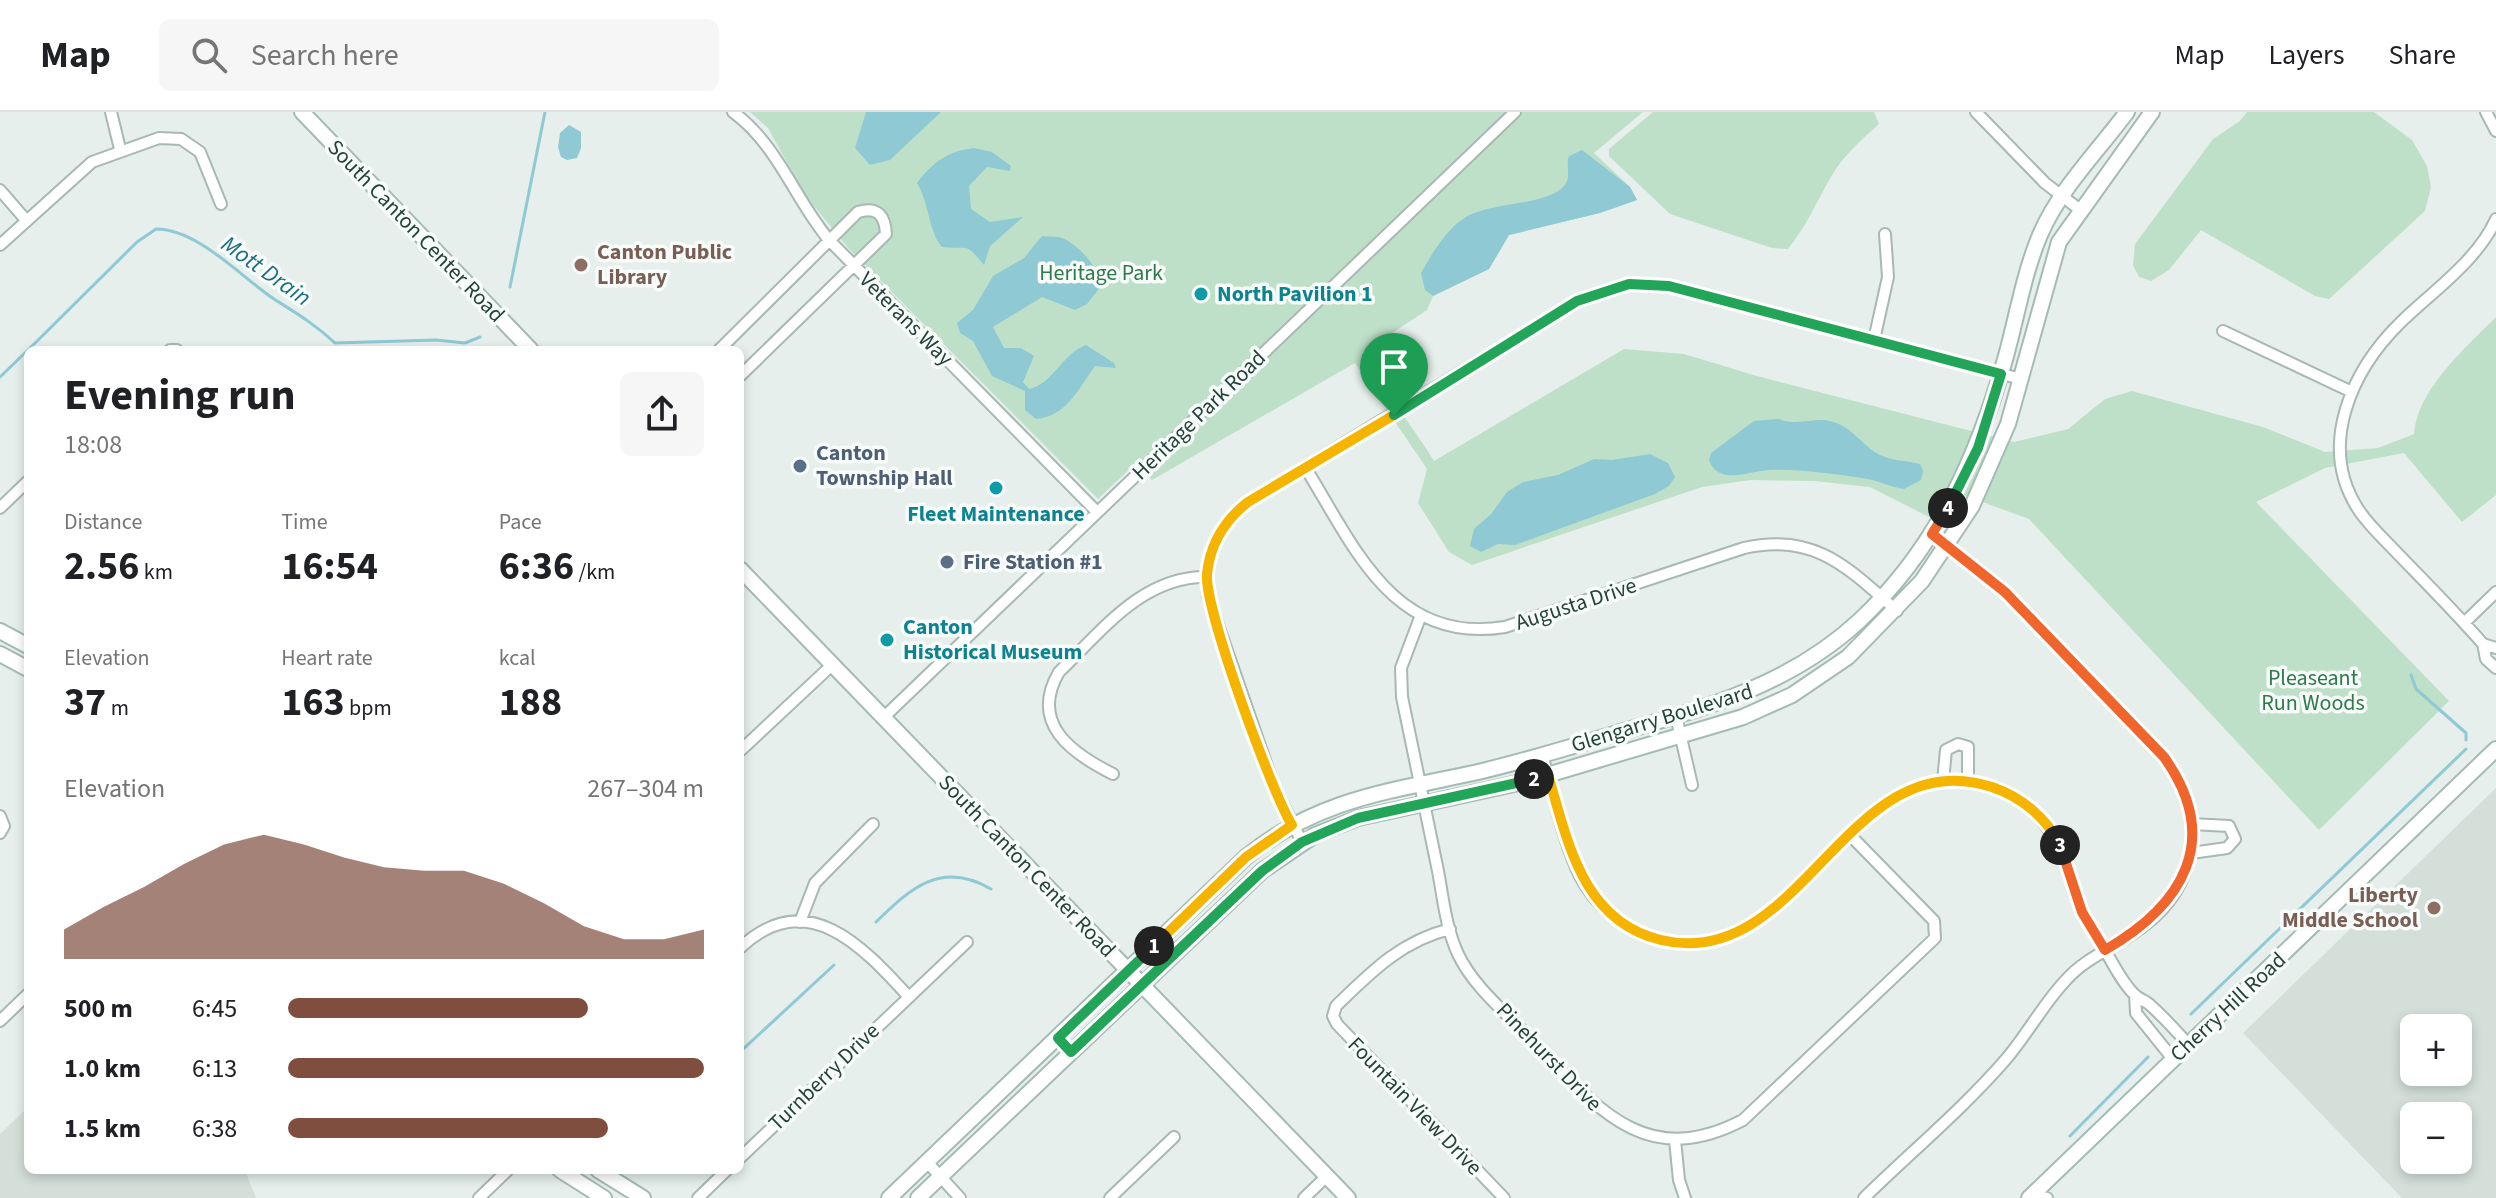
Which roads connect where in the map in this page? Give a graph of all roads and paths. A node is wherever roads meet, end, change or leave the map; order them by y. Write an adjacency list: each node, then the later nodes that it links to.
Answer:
1 (111, 112): 10 (street)
2 (302, 112): 23 (street, South Canton Center Road)
3 (733, 112): 18 (street, Veterans Way)
4 (1515, 112): 32 (street, Heritage Park Road)
5 (1976, 112): 12 (street)
6 (2127, 112): 12 (street, Glengarry Boulevard)
7 (2152, 112): 14 (street, Glengarry Boulevard)
8 (2486, 112): 9 (street)
9 (2496, 131)
10 (120, 149): 13 (street); 16 (street)
11 (0, 190): 16 (street)
12 (2063, 197): 14 (street); 26 (street, Glengarry Boulevard)
13 (221, 204)
14 (2079, 209): 27 (street, Glengarry Boulevard)
15 (2496, 219): 28 (street)
16 (26, 220): 19 (street)
17 (1885, 234): 22 (street)
18 (829, 240): 20 (street, Veterans Way); 20 (street); 24 (street)
19 (0, 245)
20 (854, 266): 25 (street); 32 (street, Veterans Way)
21 (2223, 331): 28 (street)
22 (1874, 340): 26 (street); 29 (street)
23 (527, 346)
24 (723, 346)
25 (744, 372)
26 (2001, 374): 27 (street); 33 (street, Glengarry Boulevard)
27 (2021, 379): 34 (street, Glengarry Boulevard)
28 (2352, 392): 41 (street)
29 (1305, 467): 36 (street); 40 (street, Augusta Drive)
30 (24, 485): 31 (street)
31 (0, 508)
32 (1097, 512): 53 (street, Heritage Park Road)
33 (1932, 534): 34 (street); 38 (street, Glengarry Boulevard)
34 (1948, 545): 39 (street, Glengarry Boulevard); 67 (street)
35 (744, 573): 48 (street, South Canton Center Road)
36 (1207, 577): 58 (street); 68 (street)
37 (2496, 592): 41 (street)
38 (1882, 598): 39 (street, Augusta Drive); 40 (street, Augusta Drive); 50 (street, Glengarry Boulevard)
39 (1897, 611): 51 (street, Glengarry Boulevard)
40 (1421, 615): 62 (street, Pinehurst Drive)
41 (2464, 623): 44 (street)
42 (0, 631): 43 (street)
43 (24, 644)
44 (2483, 644): 45 (street); 49 (street)
45 (2496, 648)
46 (0, 654): 47 (street)
47 (24, 663)
48 (832, 665): 53 (street, South Canton Center Road); 55 (street)
49 (2496, 668)
50 (1783, 676): 51 (street); 52 (street, Glengarry Boulevard)
51 (1792, 695): 54 (street, Glengarry Boulevard)
52 (1676, 716): 54 (street); 57 (street, Glengarry Boulevard)
53 (883, 718): 80 (street, South Canton Center Road)
54 (1681, 736): 59 (street, Glengarry Boulevard); 63 (street)
55 (744, 747)
56 (2496, 749): 87 (street, Cherry Hill Road)
57 (1542, 755): 59 (street); 62 (street, Glengarry Boulevard)
58 (1113, 774)
59 (1548, 775): 64 (street, Glengarry Boulevard); 70 (street)
60 (1943, 781): 61 (street); 61 (street); 70 (street)
61 (1968, 782): 79 (street)
62 (1420, 784): 64 (street, Pinehurst Drive); 68 (street, Glengarry Boulevard)
63 (1692, 785)
64 (1424, 804): 71 (street, Glengarry Boulevard); 76 (street, Pinehurst Drive)
65 (0, 816): 69 (street)
66 (873, 824): 75 (street)
67 (2192, 824): 72 (street); 72 (street)
68 (1292, 825): 71 (street); 73 (street, Glengarry Boulevard)
69 (0, 833)
70 (1850, 835): 92 (street, Pinehurst Drive)
71 (1302, 842): 74 (street, Glengarry Boulevard)
72 (2191, 853): 79 (street)
73 (1230, 872): 74 (street); 80 (street, Glengarry Boulevard)
74 (1245, 887): 81 (street, Glengarry Boulevard)
75 (800, 922): 78 (street); 83 (street)
76 (1450, 929): 92 (street, Pinehurst Drive); 113 (street, Fountain View Drive)
77 (967, 942): 83 (street, Turnberry Drive)
78 (744, 945)
79 (2105, 950): 82 (street); 115 (street)
80 (1128, 970): 81 (street, South Canton Center Road); 86 (street, Glengarry Boulevard)
81 (1142, 984): 88 (street, Glengarry Boulevard); 100 (street, South Canton Center Road)
82 (2135, 995): 87 (street); 89 (street)
83 (908, 996): 94 (street, Turnberry Drive)
84 (24, 998): 85 (street)
85 (0, 1021)
86 (1058, 1038): 88 (street); 90 (street, Glengarry Boulevard)
87 (2188, 1044): 89 (street, Cherry Hill Road)
88 (1071, 1052): 93 (street, Glengarry Boulevard)
89 (2173, 1059): 102 (street, Cherry Hill Road)
90 (963, 1127): 93 (street); 95 (street, Glengarry Boulevard)
91 (1174, 1137): 110 (street)
92 (1675, 1140): 114 (street)
93 (977, 1142): 101 (street, Glengarry Boulevard)
94 (744, 1154)
95 (927, 1162): 101 (street); 107 (street, Glengarry Boulevard)
96 (504, 1174): 103 (street)
97 (566, 1174): 104 (street)
98 (604, 1174): 105 (street)
99 (723, 1174): 106 (street)
100 (1327, 1176): 111 (street); 112 (street, South Canton Center Road)
101 (940, 1177): 108 (street, Glengarry Boulevard); 109 (street)
102 (2036, 1197)
103 (479, 1198)
104 (604, 1198)
105 (643, 1198)
106 (698, 1198)
107 (889, 1198)
108 (918, 1198)
109 (960, 1198)
110 (1110, 1198)
111 (1304, 1198)
112 (1348, 1198)
113 (1504, 1198)
114 (1685, 1198)
115 (1864, 1198)

